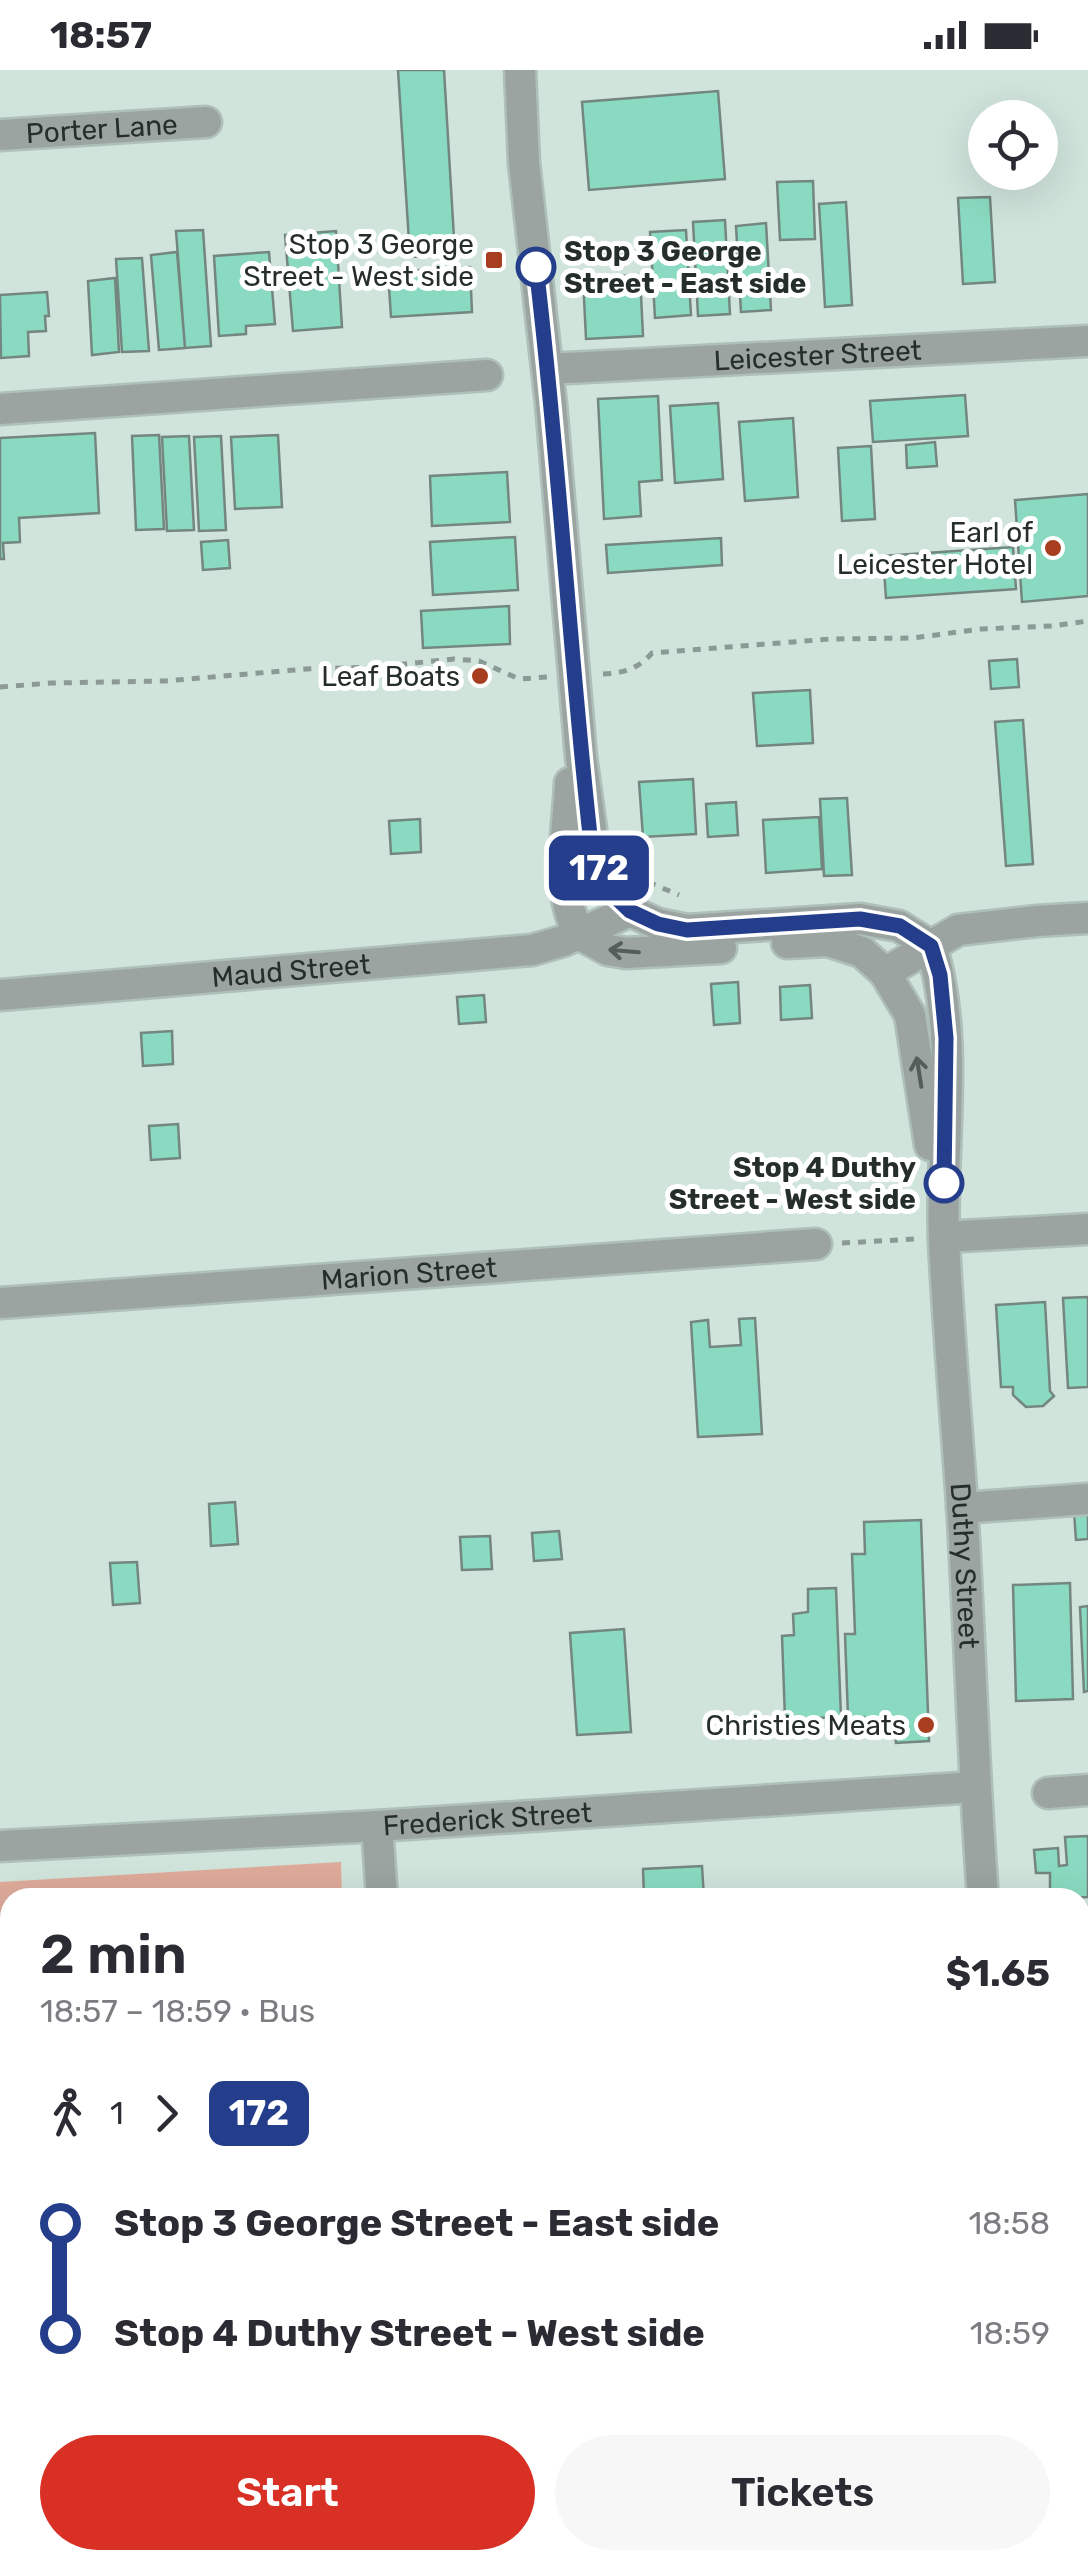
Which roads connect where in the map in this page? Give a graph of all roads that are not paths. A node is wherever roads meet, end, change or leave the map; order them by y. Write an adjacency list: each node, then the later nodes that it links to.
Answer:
1 (520, 70): 5 (street)
2 (206, 122): 3 (street, Porter Lane)
3 (0, 135)
4 (1088, 341): 5 (street, Leicester Street)
5 (548, 370): 8 (street)
6 (487, 375): 7 (street)
7 (0, 409)
8 (588, 675): 9 (street); 11 (street)
9 (630, 911): 11 (street, Maud Street); 12 (street)
10 (1088, 918): 12 (street)
11 (579, 934): 13 (street, one-way to 11); 14 (street, Maud Street)
12 (931, 946): 13 (street); 16 (street, Duthy Street)
13 (886, 974): 16 (street, Duthy Street, one-way to 13)
14 (0, 995)
15 (1088, 1230): 16 (street)
16 (944, 1237): 20 (street, Duthy Street)
17 (816, 1244): 18 (street, Marion Street)
18 (0, 1304)
19 (1088, 1499): 20 (street)
20 (962, 1508): 21 (street, Duthy Street)
21 (975, 1787): 24 (street, Frederick Street); 27 (street, Duthy Street)
22 (1088, 1790): 23 (street)
23 (1048, 1793)
24 (378, 1826): 25 (street, Frederick Street); 26 (street)
25 (0, 1846)
26 (381, 1888)
27 (983, 1888)

